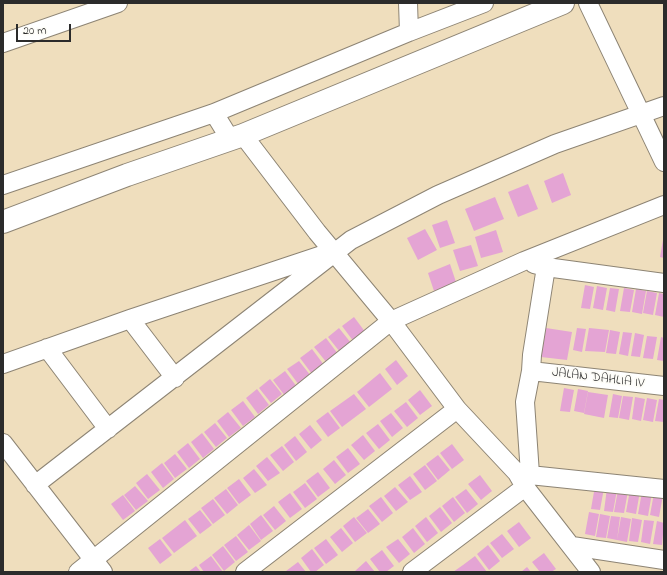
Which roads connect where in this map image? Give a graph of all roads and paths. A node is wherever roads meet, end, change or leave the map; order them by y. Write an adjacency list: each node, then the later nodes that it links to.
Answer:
1 (118, 3): 7 (street)
2 (408, 3): 6 (street)
3 (484, 3): 6 (street)
4 (563, 3): 11 (street)
5 (588, 3): 10 (street)
6 (408, 32): 9 (street)
7 (3, 43)
8 (664, 106): 10 (street)
9 (214, 113): 11 (street); 13 (street)
10 (641, 113): 12 (street); 16 (street)
11 (236, 137): 15 (street); 16 (street)
12 (664, 162)
13 (3, 185)
14 (664, 205): 17 (street)
15 (3, 222)
16 (334, 251): 20 (street); 21 (street); 25 (street)
17 (524, 261): 18 (street); 21 (street)
18 (546, 268): 19 (street); 24 (street)
19 (664, 283)
20 (130, 318): 22 (street); 25 (street)
21 (392, 320): 27 (street); 35 (street)
22 (47, 348): 23 (street); 28 (street)
23 (3, 364)
24 (531, 371): 26 (street, JALAN DAHLIA IV); 30 (street)
25 (175, 378): 28 (street)
26 (664, 386)
27 (457, 409): 30 (street); 38 (street)
28 (108, 429): 31 (street)
29 (3, 443): 31 (street)
30 (524, 478): 32 (street); 33 (street); 39 (street)
31 (35, 485): 35 (street)
32 (664, 489)
33 (572, 546): 34 (street); 36 (street)
34 (664, 560)
35 (98, 566): 37 (street)
36 (586, 570)
37 (78, 572)
38 (245, 572)
39 (412, 572)

